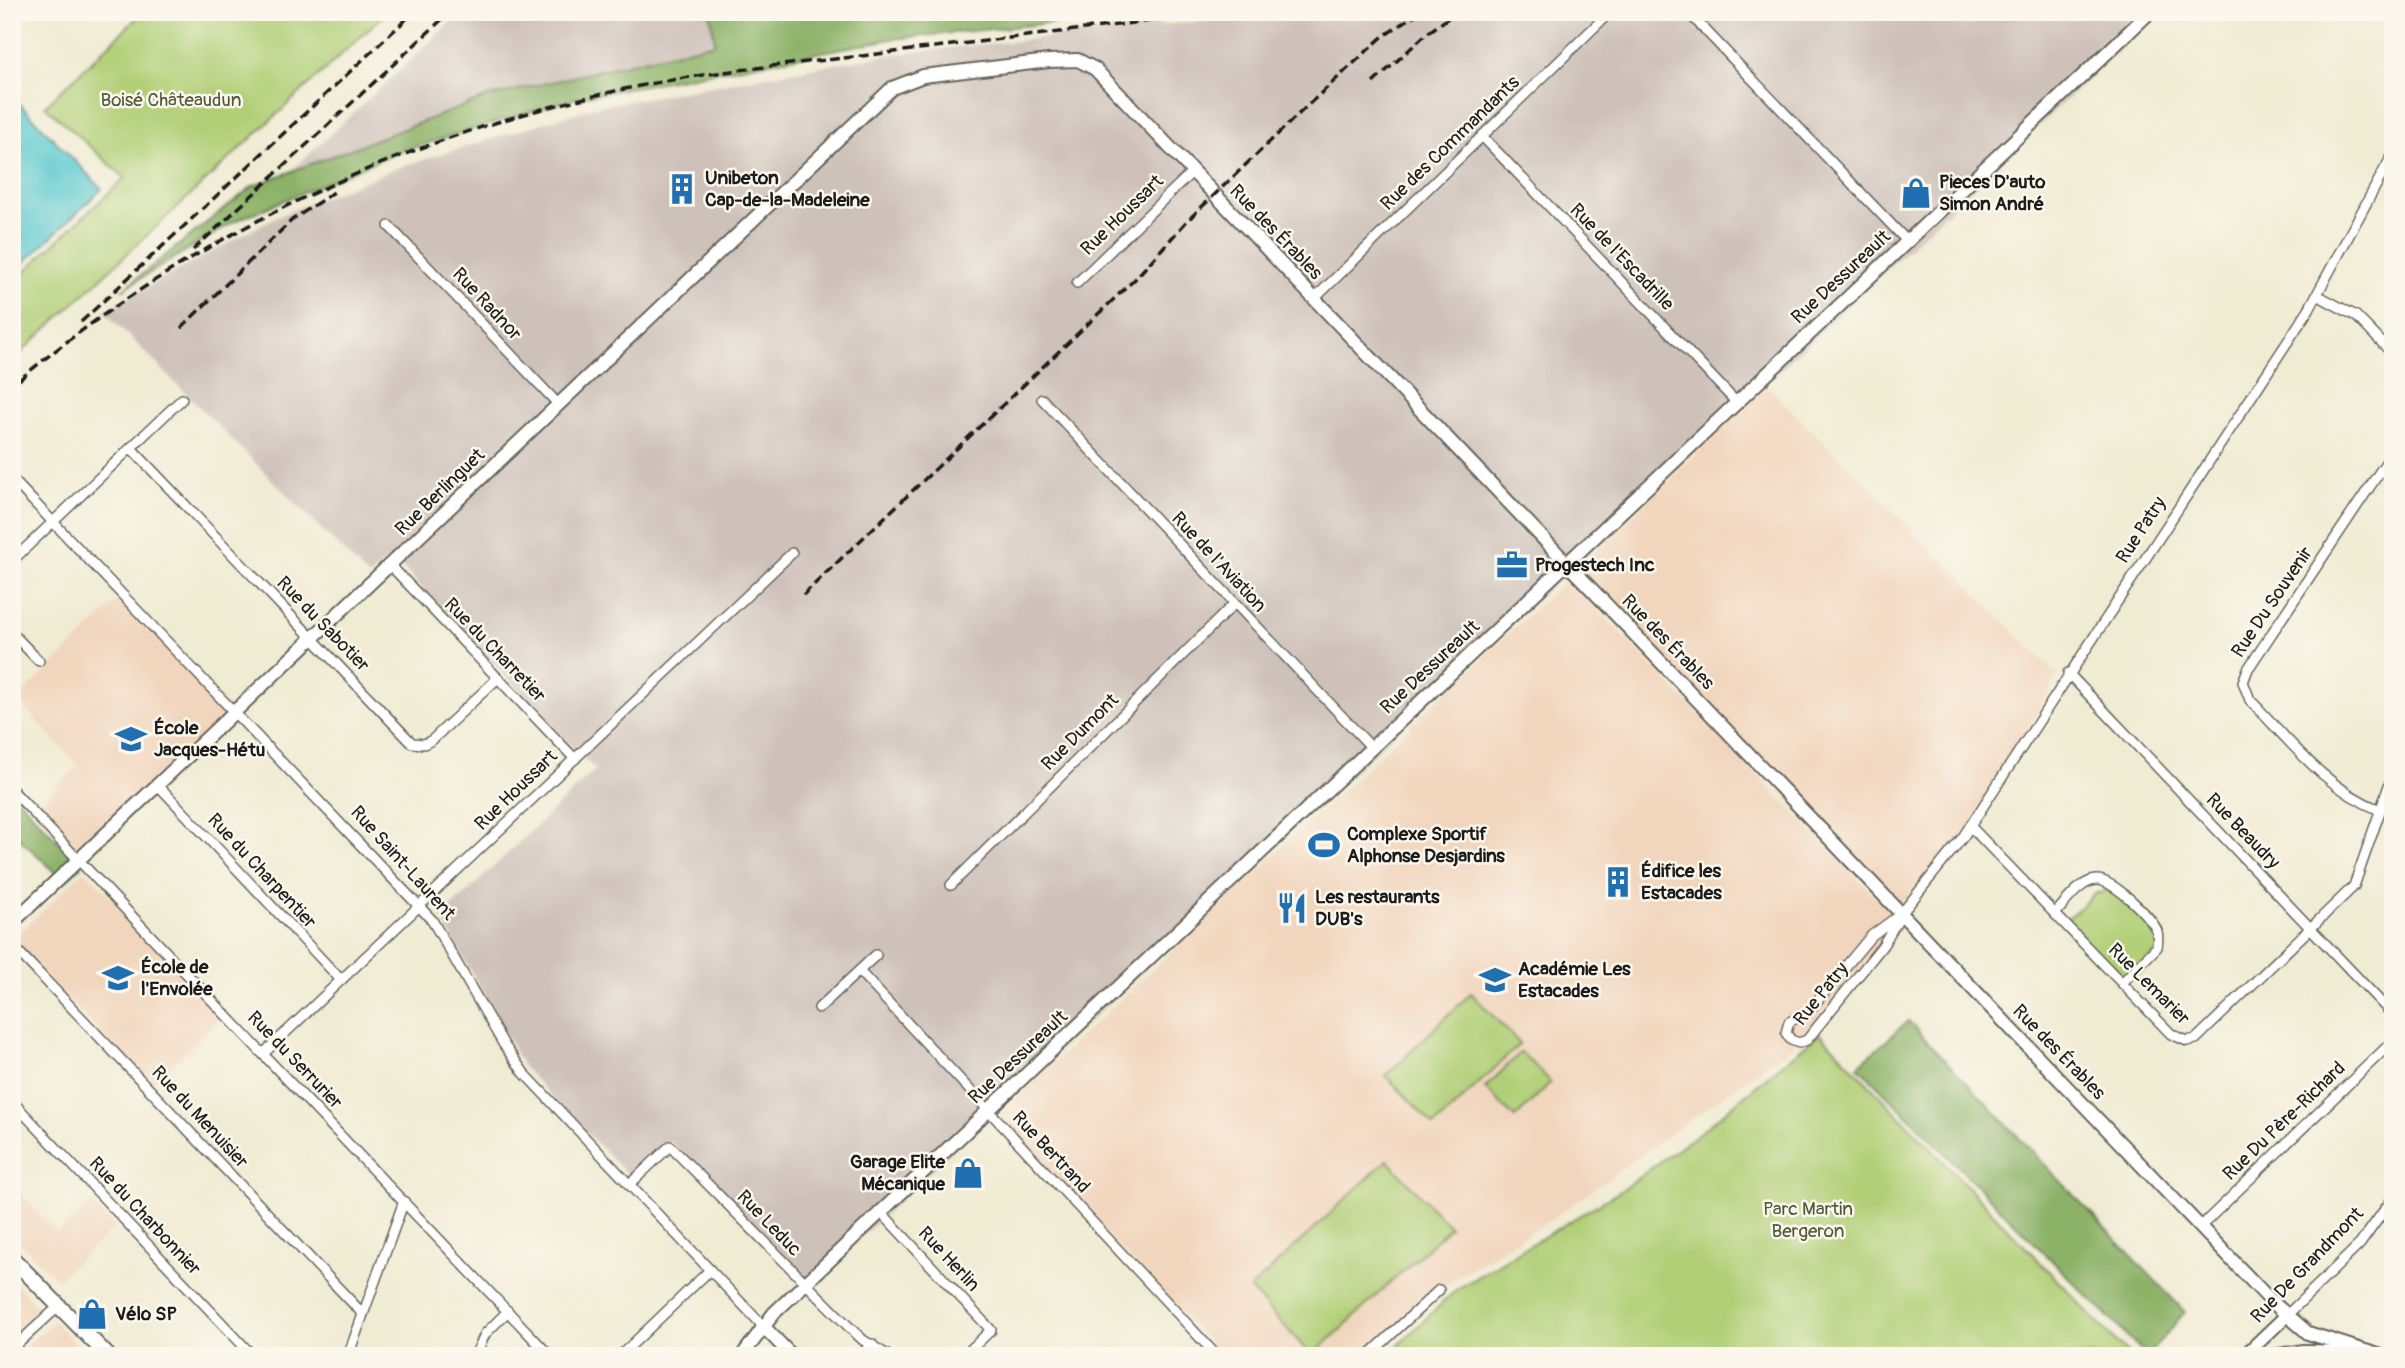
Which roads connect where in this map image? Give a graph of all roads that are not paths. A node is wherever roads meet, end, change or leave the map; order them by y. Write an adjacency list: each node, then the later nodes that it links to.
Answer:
1 (1610, 12): 5 (street, Rue des Commandants)
2 (1688, 12): 11 (street)
3 (2151, 12): 11 (street, Rue Dessureault)
4 (892, 88): 8 (street, Rue des Érables); 19 (street, Rue Berlinguet)
5 (1482, 136): 14 (street, Rue des Commandants); 18 (street, Rue de l'Escadrille)
6 (2393, 154): 7 (street, Rue Patry)
7 (2385, 169): 9 (street); 13 (street, Rue Patry)
8 (1192, 172): 12 (street, Rue Houssart); 14 (street, Rue des Érables)
9 (2393, 176)
10 (389, 226): 19 (street, Rue Radnor)
11 (1908, 241): 18 (street, Rue Dessureault)
12 (1077, 283)
13 (2317, 295): 15 (street); 32 (street, Rue Patry)
14 (1314, 299): 26 (street, Rue des Érables)
15 (2393, 354)
16 (183, 399): 20 (street)
17 (1042, 399): 28 (street, Rue de l'Aviation)
18 (1737, 403): 26 (street, Rue Dessureault)
19 (559, 405): 27 (street, Rue Berlinguet)
20 (131, 448): 23 (street); 30 (street, Rue du Sabotier)
21 (2393, 452): 40 (street, Rue Du Souvenir)
22 (12, 479): 23 (street, Rue Saint-Laurent)
23 (53, 522): 25 (street); 34 (street, Rue Saint-Laurent)
24 (792, 552): 36 (street, Rue Houssart)
25 (12, 561)
26 (1567, 564): 35 (street, Rue Dessureault); 45 (street, Rue des Érables)
27 (390, 565): 30 (street, Rue Berlinguet); 33 (street, Rue du Charretier)
28 (1234, 604): 35 (street, Rue de l'Aviation); 43 (street, Rue Dumont)
29 (12, 633): 31 (street)
30 (313, 639): 33 (street, Rue du Sabotier); 34 (street, Rue Berlinguet)
31 (39, 661)
32 (2068, 673): 41 (street, Rue Patry); 48 (street, Rue Beaudry)
33 (498, 678): 36 (street, Rue du Charretier)
34 (235, 712): 38 (street, Rue Berlinguet); 44 (street, Rue Saint-Laurent)
35 (1372, 748): 59 (street, Rue Dessureault)
36 (575, 759): 44 (street, Rue Houssart)
37 (2393, 774): 40 (street)
38 (158, 785): 42 (street, Rue Berlinguet); 52 (street, Rue du Charpentier)
39 (12, 790): 42 (street, Rue du Serrurier)
40 (2380, 810): 48 (street)
41 (1970, 826): 45 (street, Rue Patry); 46 (street, Rue Lemarier)
42 (79, 860): 47 (street, Rue Berlinguet); 57 (street, Rue du Serrurier)
43 (951, 885)
44 (419, 906): 52 (street, Rue Houssart); 60 (street, Rue Saint-Laurent)
45 (1901, 914): 45 (street, Rue Patry); 64 (street, Rue des Érables)
46 (2055, 914): 53 (street, Rue Lemarier); 53 (street)
47 (12, 923)
48 (2312, 928): 53 (street, Rue Lemarier); 55 (street, Rue Beaudry)
49 (12, 945): 71 (street, Rue du Menuisier)
50 (876, 955): 51 (street)
51 (859, 971): 54 (street); 59 (street, Rue Bertrand)
52 (341, 980): 57 (street, Rue Houssart)
53 (2122, 983)
54 (819, 1008)
55 (2393, 1015)
56 (2393, 1041): 64 (street, Rue Du Père-Richard)
57 (264, 1053): 62 (street, Rue du Serrurier)
58 (12, 1101): 78 (street, Rue du Charbonnier)
59 (988, 1111): 63 (street, Rue Dessureault); 88 (street, Rue Bertrand)
60 (629, 1185): 66 (street, Rue Saint-Laurent); 67 (street, Rue Leduc)
61 (2393, 1198): 72 (street, Rue De Grandmont)
62 (404, 1201): 70 (street, Rue du Serrurier); 71 (street)
63 (881, 1212): 67 (street, Rue Dessureault); 87 (street, Rue Herlin)
64 (2200, 1227): 72 (street, Rue des Érables)
65 (12, 1258): 69 (main road)
66 (710, 1270): 73 (street, Rue Saint-Laurent); 82 (street)
67 (805, 1283): 73 (street, Rue Dessureault); 74 (street, Rue Leduc)
68 (1438, 1290): 89 (street)
69 (59, 1306): 75 (street); 77 (main road)
70 (508, 1311): 80 (street); 81 (street, Rue du Serrurier)
71 (363, 1314): 79 (street)
72 (2286, 1316): 76 (street, Rue des Érables); 90 (street, Rue De Grandmont)
73 (762, 1325): 83 (street, Rue Dessureault); 84 (street, Rue Saint-Laurent)
74 (872, 1344): 85 (street); 86 (street, Rue Leduc)
75 (12, 1349)
76 (2377, 1354): 91 (street)
77 (108, 1356)
78 (253, 1356)
79 (348, 1356)
80 (475, 1356)
81 (550, 1356)
82 (620, 1356)
83 (742, 1356)
84 (792, 1356)
85 (860, 1356)
86 (889, 1356)
87 (964, 1356)
88 (1217, 1356)
89 (1368, 1356)
90 (2244, 1356)
91 (2273, 1356)

